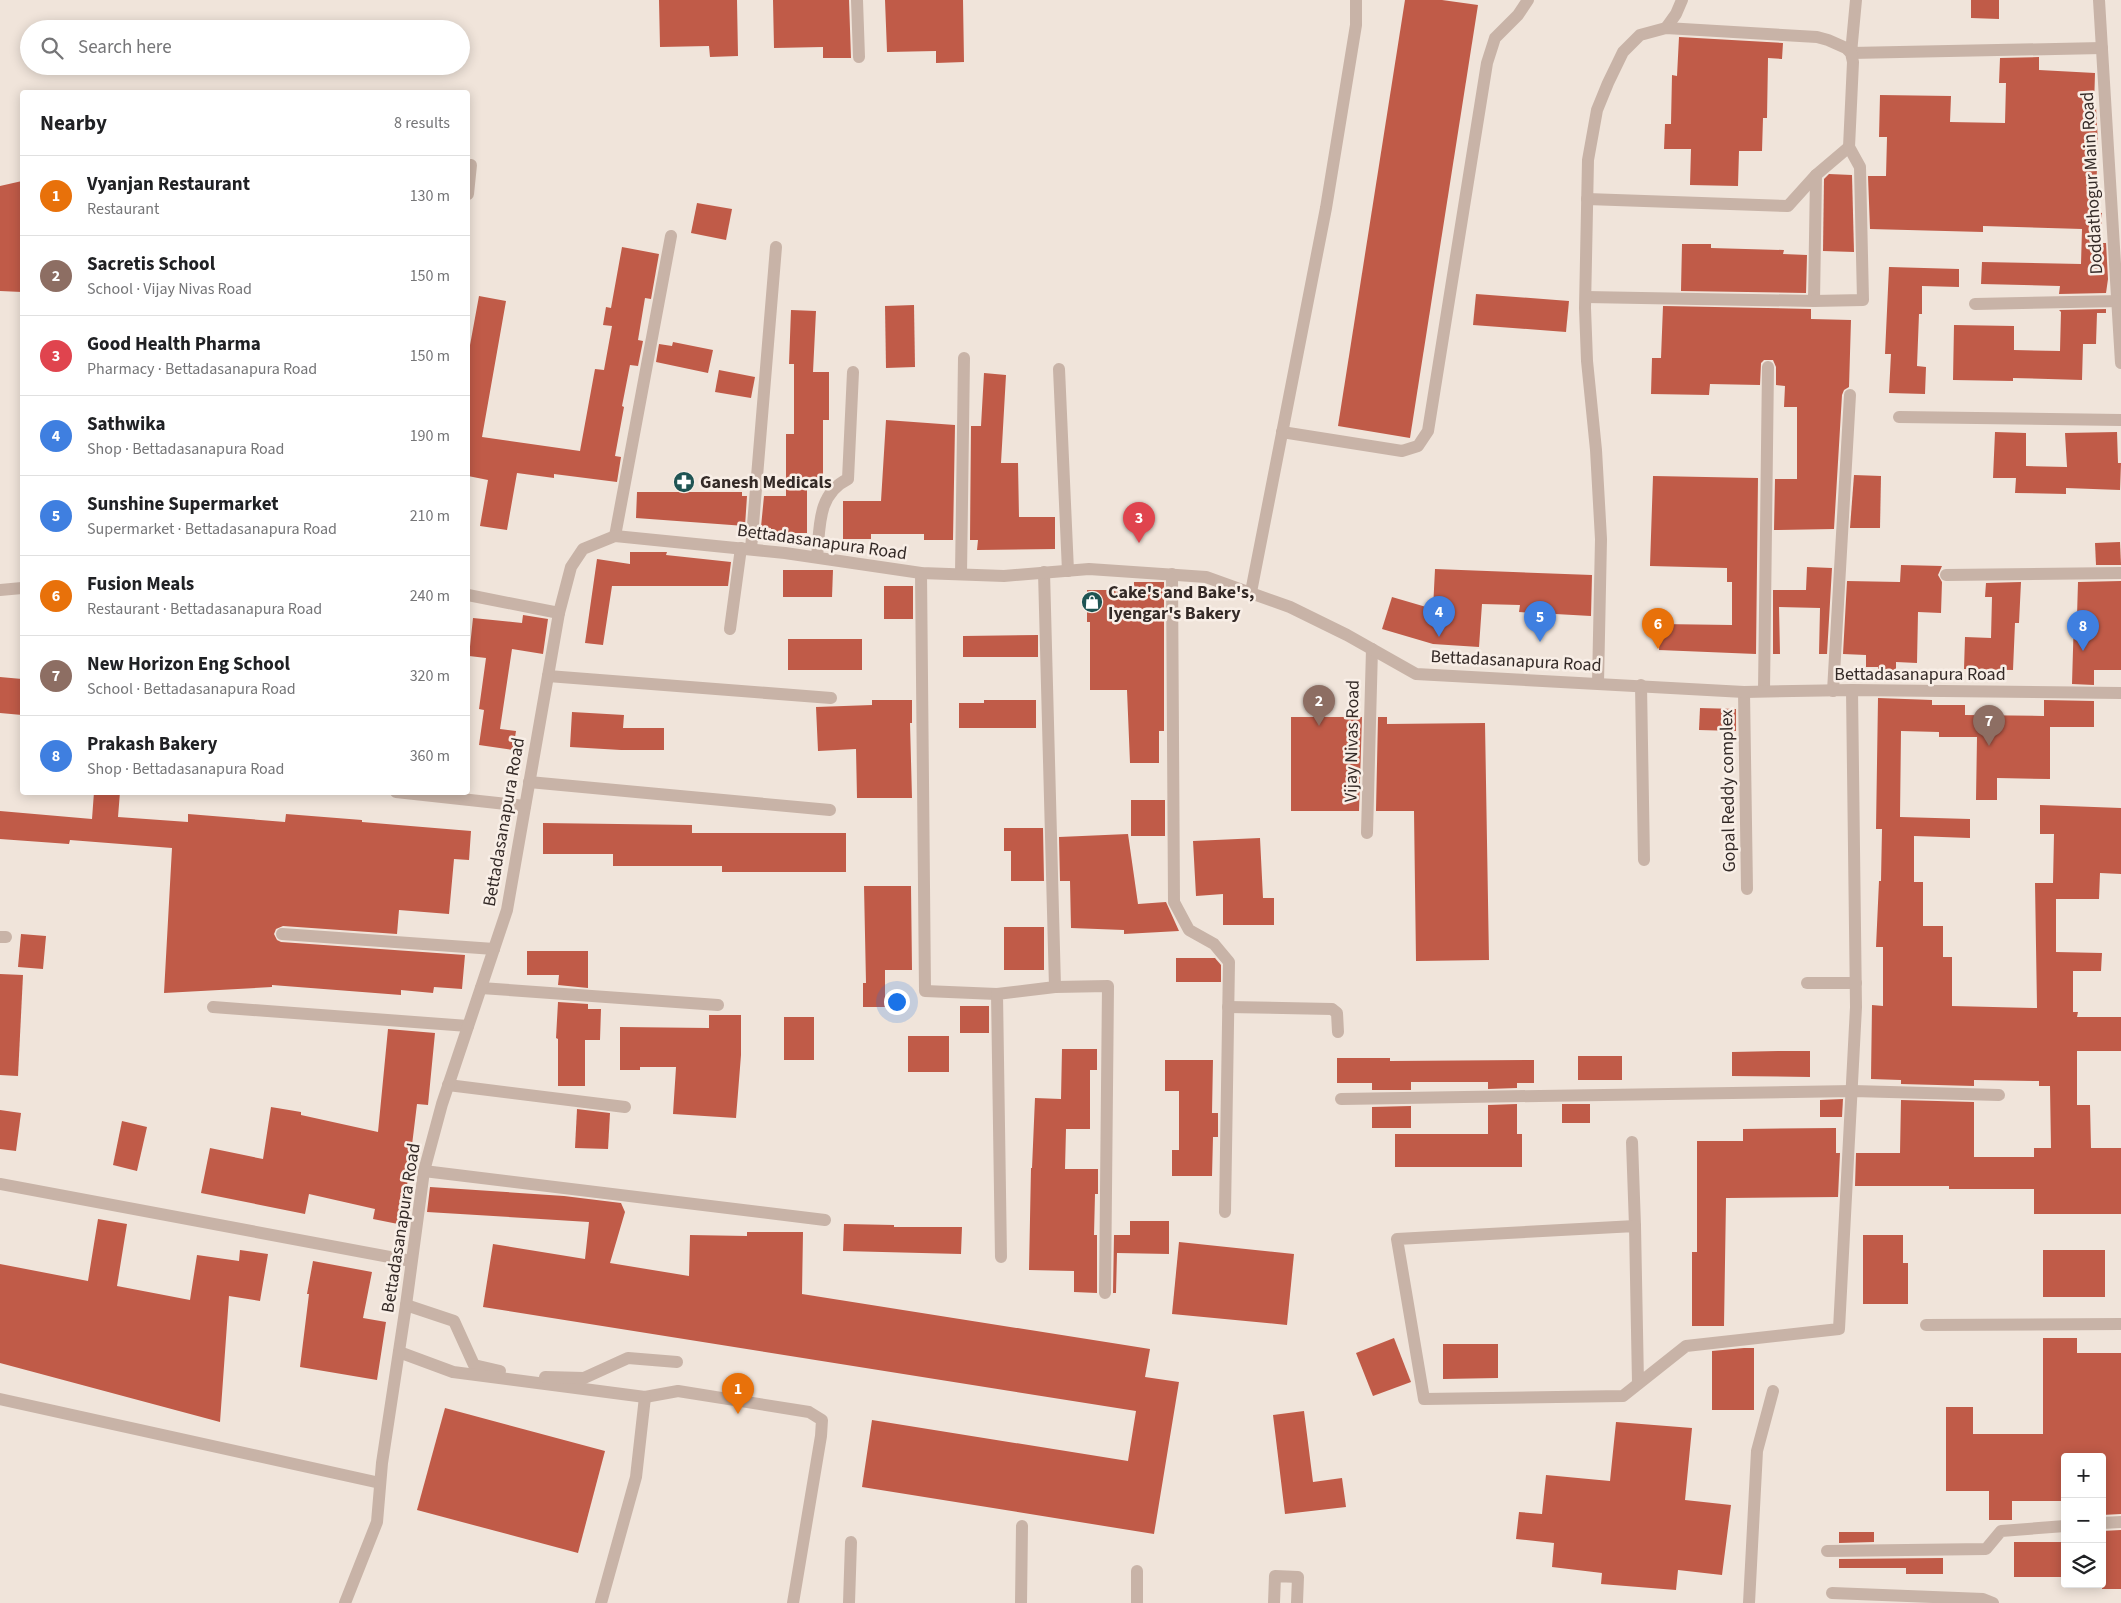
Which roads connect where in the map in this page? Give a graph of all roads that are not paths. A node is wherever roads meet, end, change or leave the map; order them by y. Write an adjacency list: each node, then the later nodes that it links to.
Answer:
1 (857, 0): 10 (street)
2 (1356, 0): 30 (street)
3 (1528, 0): 30 (street)
4 (1682, 0): 7 (street)
5 (1856, 0): 9 (street)
6 (2099, 0): 8 (street, Doddathogur Main Road)
7 (1666, 28): 9 (street); 15 (street)
8 (2102, 48): 9 (street); 20 (street, Doddathogur Main Road)
9 (1851, 54): 11 (street)
10 (859, 57)
11 (1849, 147): 14 (street); 19 (street)
12 (471, 165): 13 (street)
13 (470, 175)
14 (1816, 175): 15 (street); 19 (street)
15 (1587, 199): 18 (street)
16 (671, 236): 31 (street)
17 (776, 248): 32 (street)
18 (1586, 297): 19 (street); 49 (street)
19 (1814, 301)
20 (2119, 302): 21 (street); 23 (street, Doddathogur Main Road)
21 (1975, 304)
22 (964, 358): 38 (street)
23 (2121, 363)
24 (1768, 367): 52 (street)
25 (1060, 369): 34 (street)
26 (852, 372): 33 (street)
27 (1850, 395): 53 (street)
28 (1899, 417): 29 (street)
29 (2121, 420)
30 (1282, 432): 43 (street)
31 (615, 536): 32 (street, Bettadasanapura Road); 45 (street, Bettadasanapura Road)
32 (746, 549): 33 (street, Bettadasanapura Road); 46 (street)
33 (818, 557): 36 (street, Bettadasanapura Road)
34 (1068, 570): 35 (street, Bettadasanapura Road); 39 (street, Bettadasanapura Road)
35 (1044, 572): 38 (street, Bettadasanapura Road); 68 (street)
36 (922, 573): 38 (street, Bettadasanapura Road); 70 (street)
37 (2121, 573): 40 (street)
38 (961, 574)
39 (1172, 574): 43 (street, Bettadasanapura Road); 73 (street)
40 (1946, 575)
41 (20, 588): 42 (street)
42 (0, 590)
43 (1250, 592): 47 (street, Bettadasanapura Road)
44 (470, 595): 45 (street)
45 (559, 613): 48 (street, Bettadasanapura Road)
46 (730, 629)
47 (1372, 649): 49 (street, Bettadasanapura Road); 61 (street, Vijay Nivas Road)
48 (548, 676): 56 (street); 57 (street, Bettadasanapura Road)
49 (1598, 683): 50 (street, Bettadasanapura Road)
50 (1641, 685): 54 (street, Bettadasanapura Road); 62 (street)
51 (1852, 690): 53 (street, Bettadasanapura Road); 55 (street, Bettadasanapura Road); 67 (street)
52 (1764, 691): 53 (street, Bettadasanapura Road); 54 (street, Bettadasanapura Road)
53 (1832, 691)
54 (1744, 692): 63 (street, Gopal Reddy complex)
55 (2121, 693)
56 (831, 698)
57 (530, 782): 59 (street, Bettadasanapura Road); 60 (street)
58 (424, 795): 59 (street)
59 (525, 806): 65 (street, Bettadasanapura Road)
60 (830, 810)
61 (1367, 833)
62 (1644, 860)
63 (1747, 889)
64 (282, 934): 65 (street)
65 (494, 949): 69 (street, Bettadasanapura Road)
66 (1807, 983): 67 (street)
67 (1856, 983): 77 (street)
68 (1055, 987): 70 (street); 89 (street)
69 (481, 988): 71 (street); 74 (street, Bettadasanapura Road)
70 (997, 994): 87 (street)
71 (718, 1005)
72 (213, 1007): 74 (street)
73 (1228, 1007): 75 (street); 84 (street)
74 (468, 1026): 76 (street, Bettadasanapura Road)
75 (1338, 1032)
76 (448, 1085): 80 (street); 82 (street, Bettadasanapura Road)
77 (1853, 1091): 78 (street); 79 (street); 95 (street)
78 (1999, 1095)
79 (1341, 1099)
80 (625, 1107)
81 (1632, 1142): 86 (street)
82 (424, 1171): 85 (street); 88 (street, Bettadasanapura Road)
83 (0, 1184): 88 (street)
84 (1225, 1212)
85 (825, 1220)
86 (1635, 1226): 95 (street); 95 (street)
87 (1001, 1257)
88 (411, 1261): 90 (street, Bettadasanapura Road)
89 (1105, 1293)
90 (406, 1306): 93 (street, Bettadasanapura Road); 94 (street)
91 (2121, 1324): 92 (street)
92 (1926, 1325)
93 (399, 1352): 97 (street); 99 (street, Bettadasanapura Road)
94 (677, 1362)
95 (1638, 1383)
96 (1773, 1391): 116 (street)
97 (645, 1397): 109 (street); 110 (street)
98 (0, 1399): 99 (street)
99 (380, 1483): 108 (street, Bettadasanapura Road)
100 (2121, 1522): 101 (street)
101 (2106, 1523)
102 (1022, 1526): 112 (street)
103 (2061, 1526): 105 (street)
104 (851, 1542): 111 (street)
105 (1827, 1550)
106 (1137, 1570): 113 (street)
107 (1832, 1593): 117 (street)
108 (345, 1603)
109 (601, 1603)
110 (793, 1603)
111 (849, 1603)
112 (1021, 1603)
113 (1137, 1603)
114 (1274, 1603): 115 (street)
115 (1297, 1603)
116 (1749, 1603)
117 (1994, 1603)

